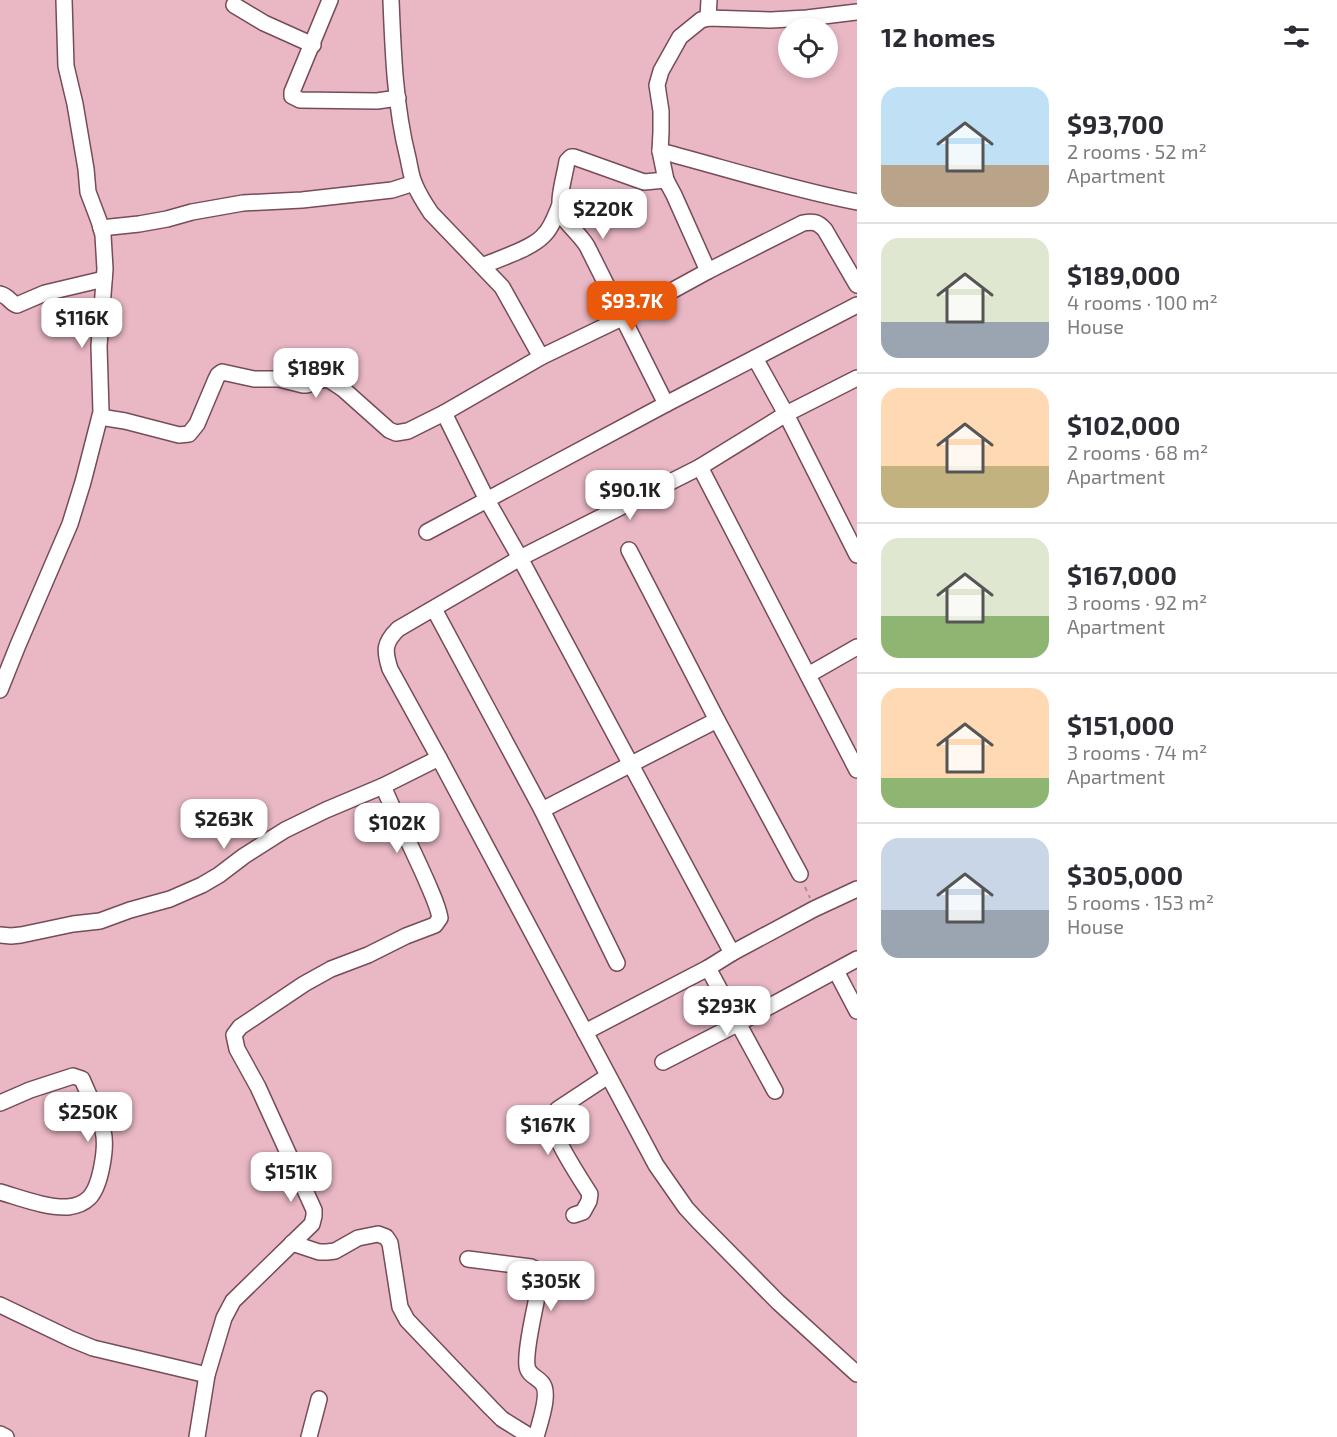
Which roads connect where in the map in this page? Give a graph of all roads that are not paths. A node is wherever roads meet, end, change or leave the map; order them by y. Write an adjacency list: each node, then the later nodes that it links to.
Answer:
1 (64, 0): 15 (street)
2 (330, 0): 8 (street)
3 (391, 0): 9 (street)
4 (709, 0): 7 (street)
5 (234, 5): 8 (street)
6 (857, 12): 7 (street)
7 (708, 18): 10 (street)
8 (313, 45): 9 (street)
9 (398, 98): 12 (street)
10 (660, 151): 11 (street); 13 (street)
11 (666, 180): 14 (street); 17 (street)
12 (414, 183): 15 (street); 16 (street)
13 (857, 202)
14 (559, 207): 16 (street); 22 (street)
15 (101, 228): 18 (street)
16 (482, 266): 23 (street)
17 (708, 271): 19 (street); 22 (street)
18 (104, 279): 20 (street); 29 (street)
19 (857, 285)
20 (0, 294)
21 (857, 304): 24 (street)
22 (624, 317): 23 (street); 26 (street)
23 (541, 357): 27 (street)
24 (755, 358): 26 (street); 28 (street)
25 (857, 378): 28 (street)
26 (666, 404): 31 (street)
27 (444, 413): 29 (street); 31 (street)
28 (786, 414): 30 (street); 34 (street)
29 (100, 417): 39 (street)
30 (700, 467): 35 (street); 38 (street)
31 (487, 500): 32 (street); 35 (street)
32 (427, 532)
33 (629, 550): 40 (street)
34 (857, 555)
35 (520, 558): 36 (street); 42 (street)
36 (434, 609): 41 (street); 45 (street)
37 (857, 647): 38 (street)
38 (808, 675): 43 (street)
39 (0, 690)
40 (717, 720): 42 (street); 46 (street)
41 (439, 758): 44 (street); 56 (street)
42 (631, 765): 45 (street); 49 (street)
43 (857, 770)
44 (383, 786): 48 (street); 63 (street)
45 (542, 810): 51 (street)
46 (800, 874)
47 (857, 889): 49 (street)
48 (0, 935)
49 (732, 953): 52 (street)
50 (857, 959): 53 (street)
51 (617, 963)
52 (708, 968): 55 (street); 56 (street)
53 (836, 971): 54 (street); 55 (street)
54 (857, 1011)
55 (738, 1023): 57 (street); 59 (street)
56 (585, 1032): 58 (street)
57 (663, 1062)
58 (608, 1076): 62 (street); 66 (street)
59 (776, 1091)
60 (0, 1103): 61 (street)
61 (0, 1192)
62 (574, 1215)
63 (292, 1243): 67 (street); 73 (street)
64 (468, 1259): 74 (street)
65 (0, 1305): 67 (street)
66 (857, 1374)
67 (207, 1375): 71 (street)
68 (319, 1399): 72 (street)
69 (0, 1434): 70 (street)
70 (6, 1437)
71 (197, 1437)
72 (309, 1437)
73 (531, 1437)
74 (536, 1437)

